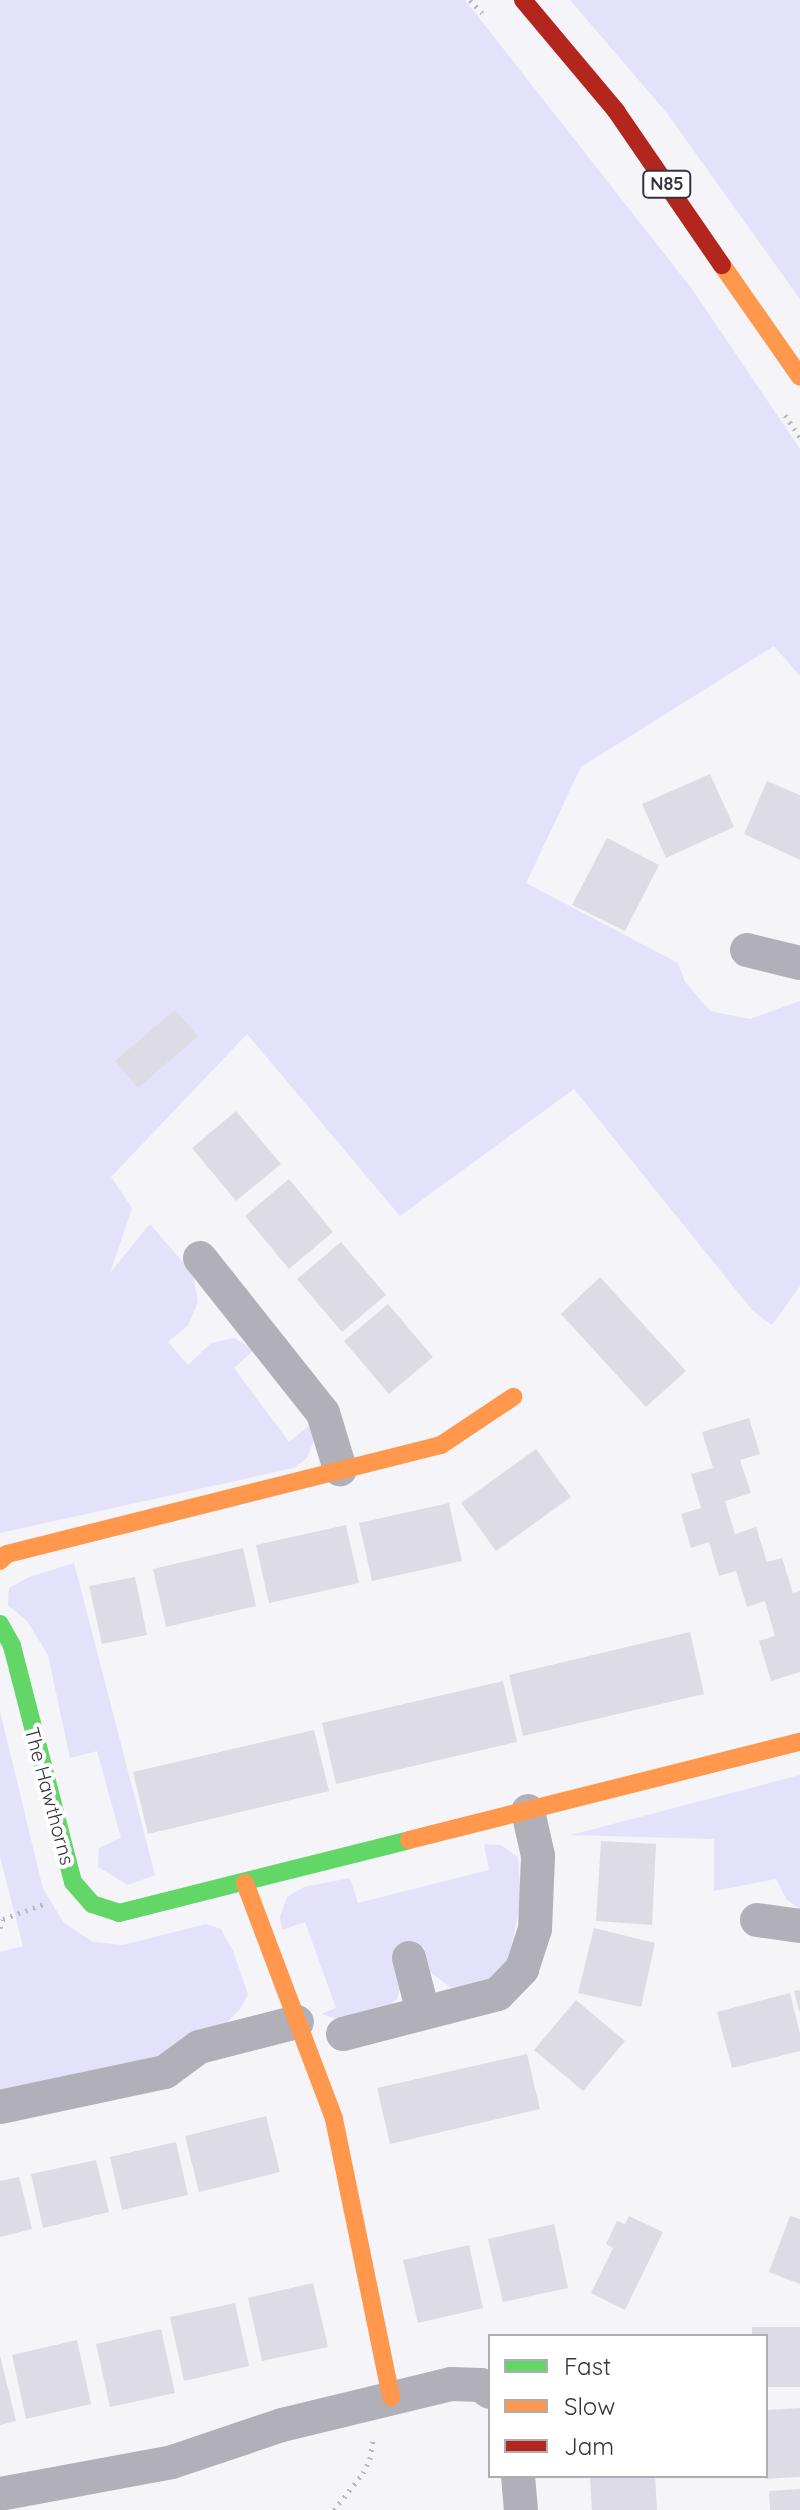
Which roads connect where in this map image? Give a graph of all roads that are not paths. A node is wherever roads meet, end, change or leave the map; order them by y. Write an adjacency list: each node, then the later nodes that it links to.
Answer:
1 (523, 0): 2 (street, N85)
2 (800, 377)
3 (747, 950): 4 (street)
4 (800, 963)
5 (200, 1258): 7 (street)
6 (513, 1397): 7 (street)
7 (340, 1469): 8 (street)
8 (0, 1561)
9 (0, 1624): 12 (street, The Hawthorns)
10 (800, 1742): 11 (street, The Hawthorns)
11 (528, 1811): 12 (street, The Hawthorns); 16 (street)
12 (245, 1883): 17 (street)
13 (757, 1920): 14 (street)
14 (800, 1926)
15 (409, 1958): 16 (street)
16 (423, 2012): 18 (street)
17 (297, 2022): 19 (street); 21 (street)
18 (343, 2034)
19 (0, 2107)
20 (487, 2386): 21 (street)
21 (378, 2400): 23 (street)
22 (518, 2478): 24 (street)
23 (0, 2494)
24 (521, 2510)

